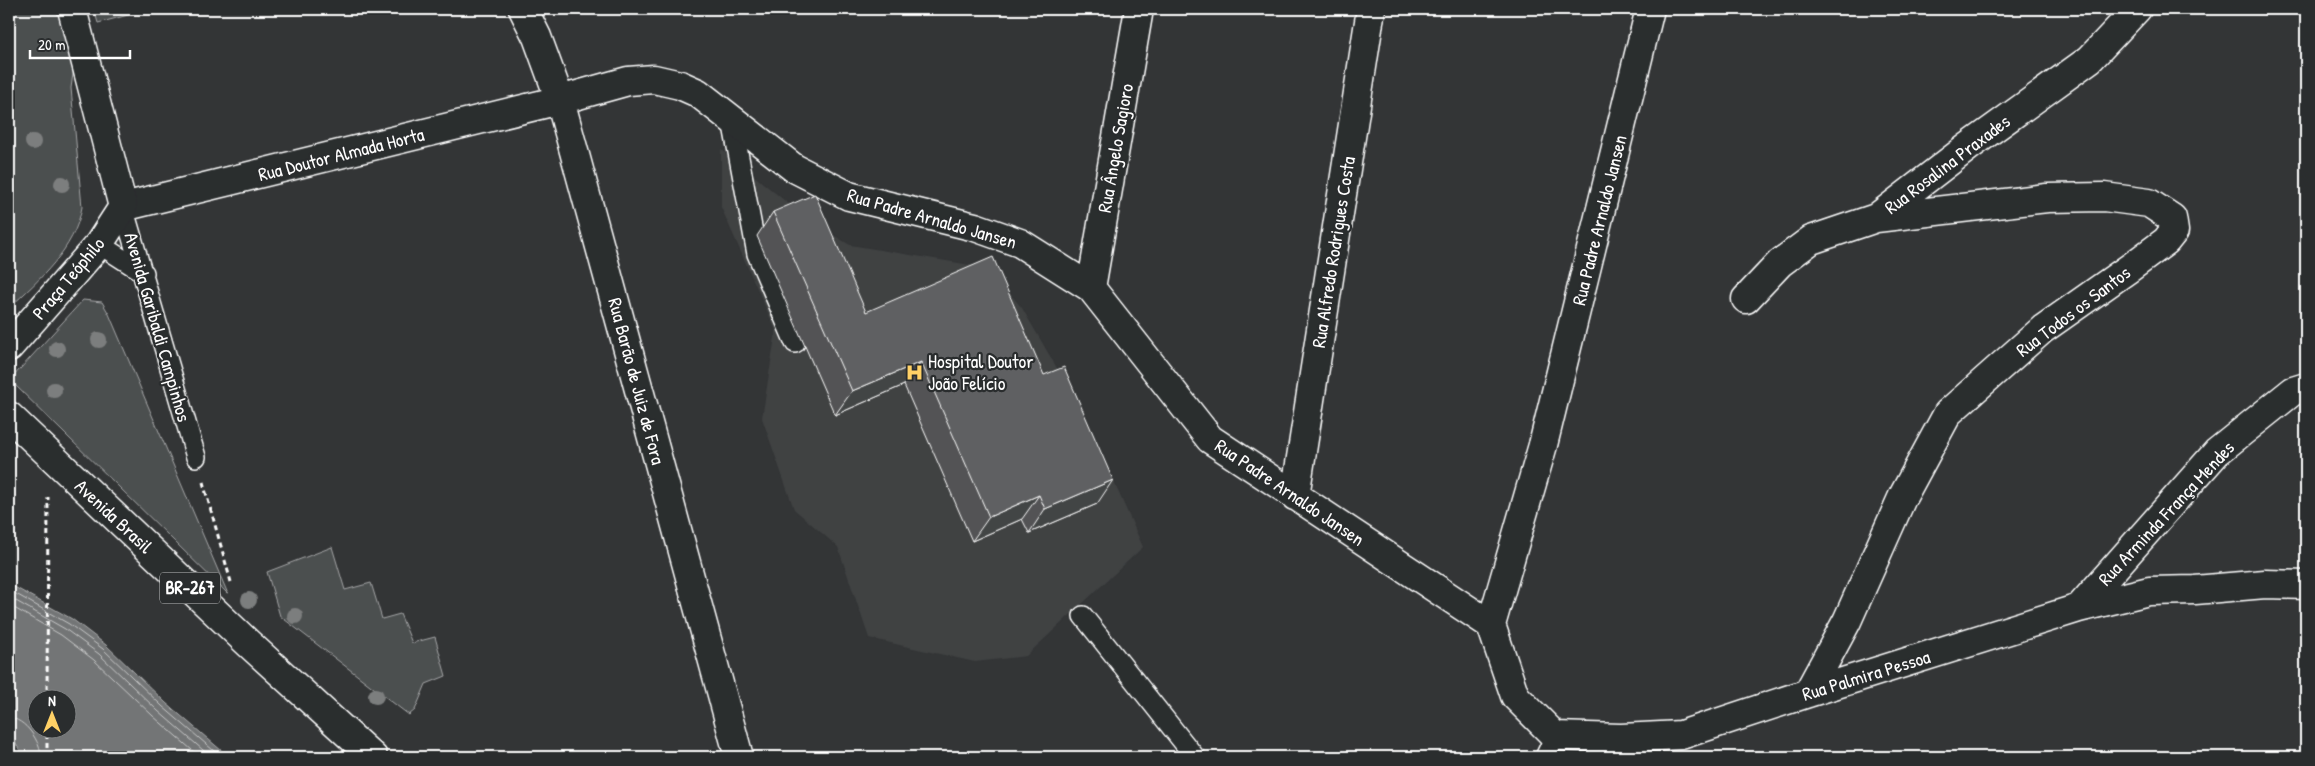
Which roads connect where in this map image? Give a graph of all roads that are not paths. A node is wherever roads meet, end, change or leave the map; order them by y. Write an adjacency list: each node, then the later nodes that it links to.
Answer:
1 (72, 9): 9 (main road, Avenida Garibaldi Campinhos)
2 (523, 9): 7 (main road, Rua Barão de Juiz de Fora)
3 (1139, 9): 13 (main road, Rua Ângelo Sagioro)
4 (1371, 9): 20 (main road, Rua Alfredo Rodrigues Costa)
5 (1650, 9): 24 (main road, Rua Padre Arnaldo Jansen)
6 (2137, 9): 10 (main road, Rua Rosalina Praxades)
7 (560, 100): 8 (main road, Rua Padre Arnaldo Jansen); 9 (main road, Rua Doutor Almada Horta); 28 (main road, Rua Barão de Juiz de Fora)
8 (732, 120): 13 (main road, Rua Padre Arnaldo Jansen); 15 (lane)
9 (123, 207): 11 (main road, Praça Teóphilo); 12 (lane, Avenida Garibaldi Campinhos)
10 (1876, 218): 14 (main road, Rua Rosalina Praxades); 25 (main road, Rua Todos os Santos)
11 (99, 244): 12 (lane); 16 (main road, Praça Teóphilo)
12 (144, 273): 19 (lane, Avenida Garibaldi Campinhos)
13 (1091, 288): 20 (main road, Rua Padre Arnaldo Jansen)
14 (1746, 299)
15 (795, 343)
16 (9, 347)
17 (2306, 387): 22 (main road, Rua Arminda França Mendes)
18 (9, 416): 27 (main road, Avenida Brasil / BR-267)
19 (196, 458)
20 (1295, 496): 24 (main road, Rua Padre Arnaldo Jansen)
21 (2306, 585): 22 (main road, Rua Palmira Pessoa)
22 (2079, 608): 25 (main road, Rua Palmira Pessoa)
23 (1083, 616): 29 (lane)
24 (1491, 625): 26 (main road, Rua Palmira Pessoa)
25 (1808, 693): 26 (main road, Rua Palmira Pessoa)
26 (1550, 746)
27 (373, 757)
28 (740, 757)
29 (1195, 757)

